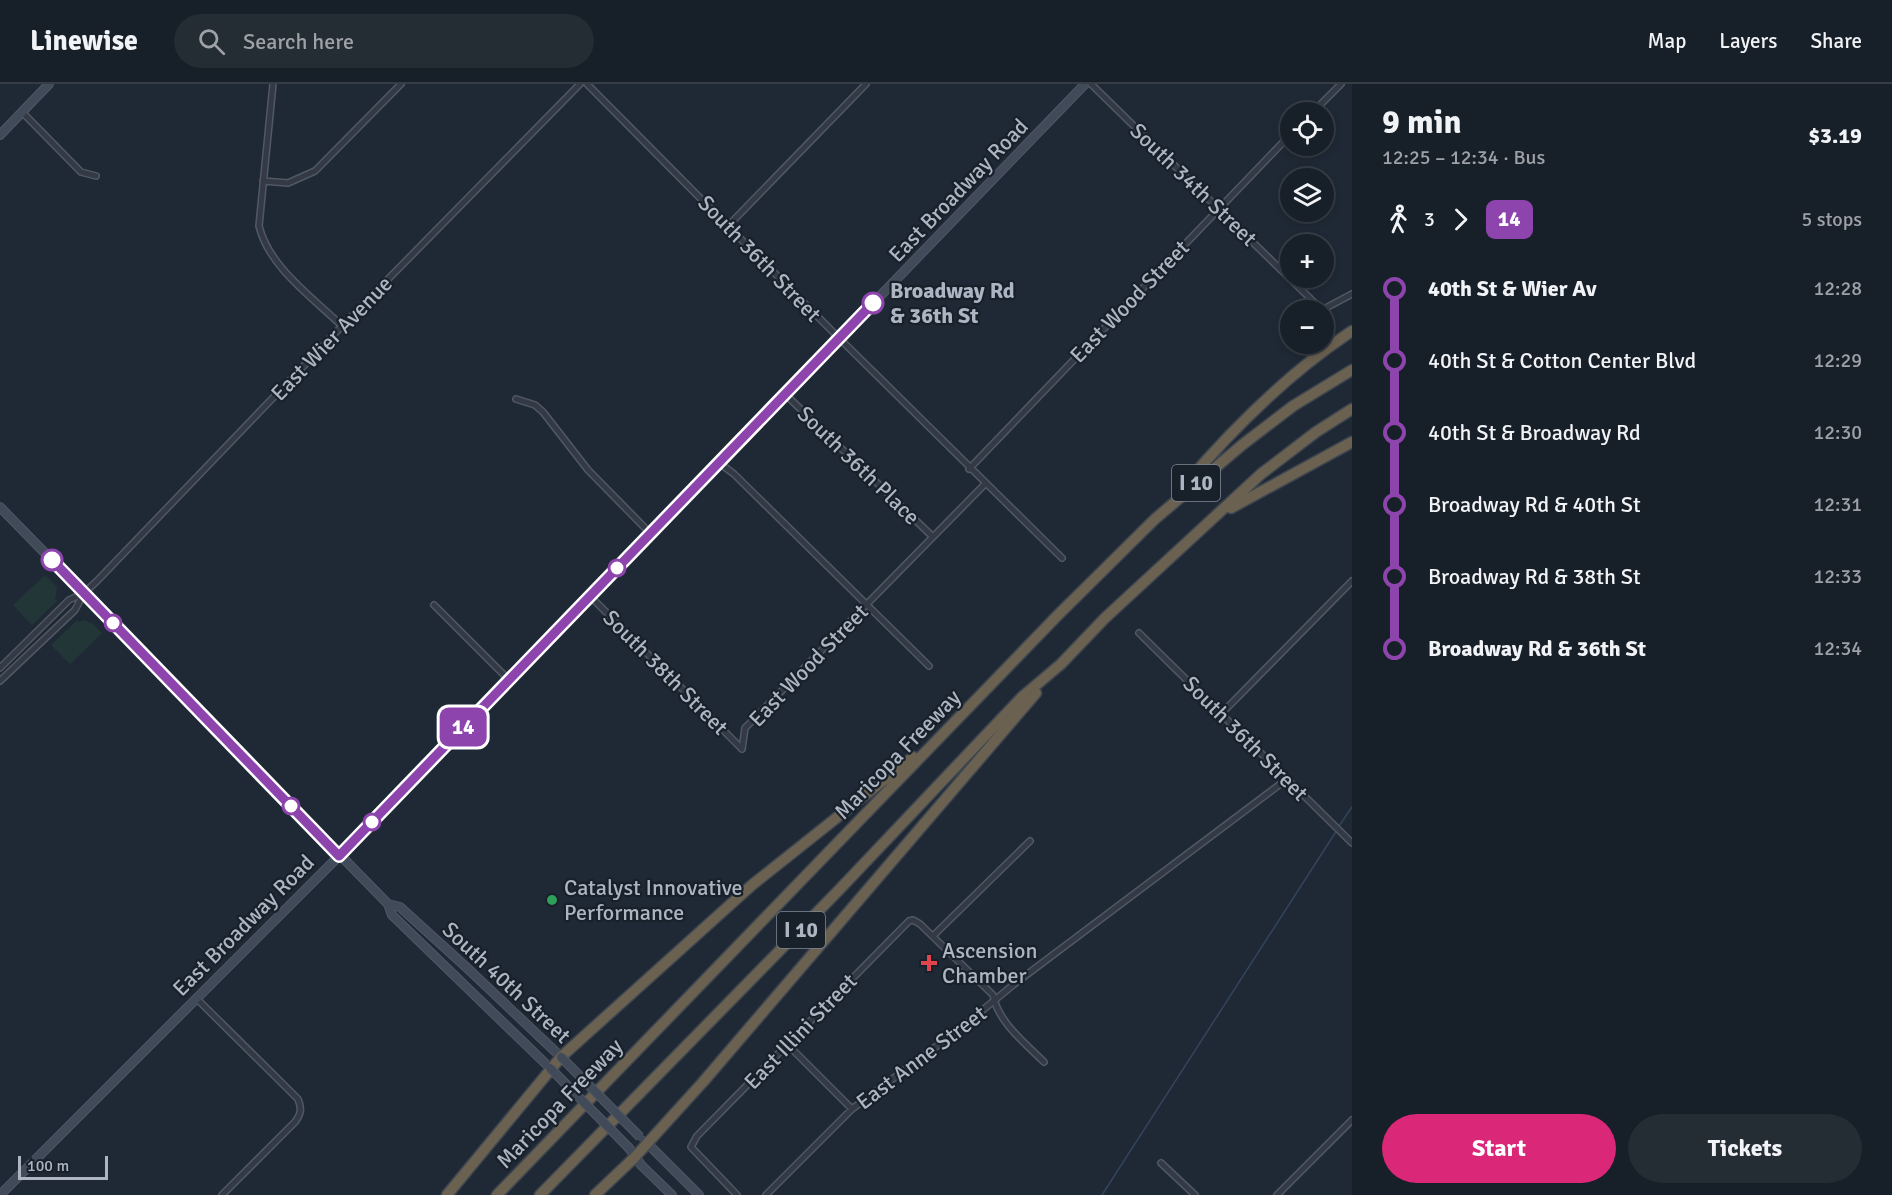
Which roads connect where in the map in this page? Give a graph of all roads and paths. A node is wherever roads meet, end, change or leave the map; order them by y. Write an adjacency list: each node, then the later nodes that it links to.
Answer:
1 (49, 84): 11 (main road)
2 (273, 84): 15 (street)
3 (401, 84): 15 (street)
4 (580, 84): 21 (street, East Wier Avenue)
5 (587, 84): 17 (street, South 36th Street)
6 (866, 84): 17 (street)
7 (1085, 84): 23 (main road, East Broadway Road)
8 (1091, 84): 16 (street, South 34th Street)
9 (1341, 84): 10 (street)
10 (1323, 102)
11 (22, 112): 12 (main road); 14 (street)
12 (0, 135)
13 (1280, 145): 16 (street, East Wood Street)
14 (96, 176)
15 (263, 181): 21 (street)
16 (1218, 208): 19 (street, South 34th Street); 30 (street, East Wood Street)
17 (729, 226): 23 (street, South 36th Street)
18 (1352, 294): 20 (street)
19 (1312, 300)
20 (1334, 304)
21 (342, 326): 39 (street, East Wier Avenue)
22 (1352, 331): 33 (highway)
23 (839, 338): 25 (main road, East Broadway Road); 30 (street, South 36th Street)
24 (1352, 370): 33 (highway, Maricopa Freeway / I 10)
25 (785, 394): 29 (main road, East Broadway Road); 36 (street, South 36th Place)
26 (516, 399): 35 (street)
27 (1352, 409): 34 (highway, I 10)
28 (1352, 442): 34 (highway)
29 (718, 462): 35 (main road, East Broadway Road); 41 (street)
30 (969, 469): 31 (street, South 36th Street)
31 (985, 484): 36 (street, East Wood Street); 37 (street, South 36th Street)
32 (0, 507): 39 (main road, South 40th Street)
33 (1160, 515): 50 (highway, Maricopa Freeway / I 10)
34 (1217, 516): 44 (highway, I 10)
35 (650, 533): 40 (main road, East Broadway Road)
36 (933, 537): 41 (street, East Wood Street)
37 (1062, 558)
38 (1352, 582): 49 (street)
39 (84, 593): 46 (street); 48 (street); 55 (main road, South 40th Street)
40 (590, 596): 47 (main road, East Broadway Road); 51 (street, South 38th Street)
41 (866, 604): 45 (street); 51 (street, East Wood Street)
42 (434, 605): 47 (street)
43 (1139, 633): 49 (street, South 36th Street)
44 (1060, 664): 66 (highway); 73 (highway, I 10)
45 (929, 666)
46 (0, 668)
47 (509, 680): 55 (main road, East Broadway Road)
48 (0, 681)
49 (1221, 714): 52 (street, South 36th Street)
50 (946, 731): 61 (highway); 72 (highway, Maricopa Freeway / I 10)
51 (742, 749)
52 (1287, 779): 54 (street, South 36th Street); 59 (street, East Anne Street)
53 (1030, 841): 57 (street)
54 (1352, 843)
55 (339, 856): 56 (main road, South 40th Street); 58 (main road, East Broadway Road)
56 (388, 904): 61 (main road, South 40th Street); 63 (main road, South 40th Street)
57 (933, 936): 59 (street); 60 (street, East Illini Street)
58 (196, 998): 69 (main road, East Broadway Road); 70 (street)
59 (994, 1002): 62 (street); 64 (street, East Anne Street)
60 (787, 1044): 64 (street); 77 (street, East Illini Street)
61 (561, 1057): 63 (highway); 66 (main road, South 40th Street, bridge)
62 (1044, 1062)
63 (550, 1068): 67 (main road, South 40th Street, bridge); 71 (highway)
64 (852, 1108): 78 (street, East Anne Street)
65 (1352, 1120): 80 (street)
66 (644, 1140): 67 (highway); 76 (main road, South 40th Street)
67 (631, 1153): 74 (highway); 75 (main road, South 40th Street)
68 (1161, 1163): 79 (street)
69 (0, 1195)
70 (222, 1195)
71 (447, 1195)
72 (497, 1195)
73 (540, 1195)
74 (595, 1195)
75 (672, 1195)
76 (699, 1195)
77 (737, 1195)
78 (766, 1195)
79 (1195, 1195)
80 (1277, 1195)

